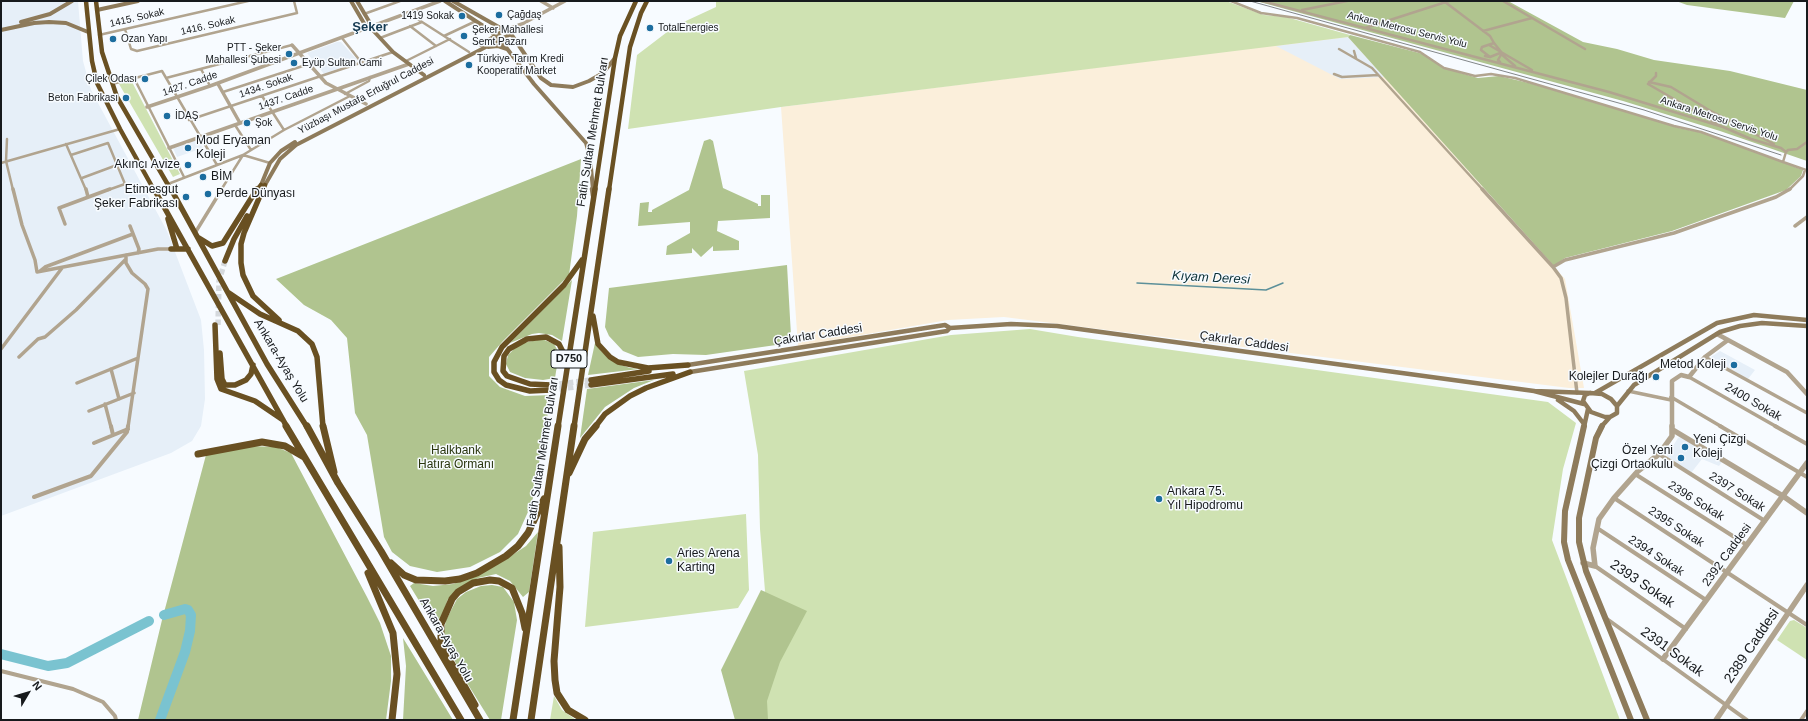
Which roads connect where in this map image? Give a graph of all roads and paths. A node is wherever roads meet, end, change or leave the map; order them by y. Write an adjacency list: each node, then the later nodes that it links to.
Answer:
1 (72, 1): 33 (main road)
2 (86, 1): 38 (highway, Ankara-Ayaş Yolu)
3 (122, 1): 22 (main road)
4 (138, 1): 22 (main road)
5 (248, 1): 35 (street, 1415. Sokak)
6 (294, 1): 35 (street, 1416. Sokak)
7 (351, 1): 32 (main road)
8 (357, 1): 26 (main road)
9 (400, 1): 26 (street)
10 (440, 1): 25 (street, 1427. Cadde)
11 (445, 1): 28 (main road)
12 (454, 1): 36 (main road)
13 (541, 1): 23 (street)
14 (566, 1): 23 (street)
15 (636, 1): 62 (highway, Fatih Sultan Mehmet Bulvarı / D750)
16 (648, 1): 139 (highway, Fatih Sultan Mehmet Bulvarı / D750)
17 (1231, 1): 110 (street, Ankara Metrosu Servis Yolu)
18 (1262, 1): 24 (street, Ankara Metrosu Servis Yolu)
19 (1347, 1): 24 (street)
20 (1503, 1): 27 (street)
21 (1447, 2): 34 (street); 37 (street)
22 (97, 6): 40 (highway, Ankara-Ayaş Yolu)
23 (553, 8): 30 (street)
24 (1301, 10): 34 (street, Ankara Metrosu Servis Yolu)
25 (408, 13): 29 (street); 32 (street, 1427. Cadde)
26 (364, 14): 32 (main road)
27 (1532, 18): 37 (street); 54 (street)
28 (476, 21): 41 (street); 42 (main road)
29 (422, 22): 31 (street); 41 (street)
30 (522, 24): 36 (street); 39 (street)
31 (410, 26): 44 (street); 50 (street)
32 (370, 27): 43 (street, 1427. Cadde); 44 (main road)
33 (1, 28): 38 (main road)
34 (1364, 28): 60 (street, Ankara Metrosu Servis Yolu)
35 (125, 29): 40 (street, 1415. Sokak)
36 (505, 30): 39 (main road); 42 (main road, Yüzbaşı Mustafa Ertuğrul Caddesi)
37 (1483, 31): 47 (street)
38 (88, 32): 97 (highway, Ankara-Ayaş Yolu)
39 (511, 34): 46 (main road, Yüzbaşı Mustafa Ertuğrul Caddesi); 62 (main road)
40 (99, 35): 80 (highway, Ankara-Ayaş Yolu)
41 (444, 36): 45 (street)
42 (495, 36): 46 (main road); 57 (main road, Yüzbaşı Mustafa Ertuğrul Caddesi)
43 (342, 38): 58 (street, 1427. Cadde); 65 (street)
44 (380, 38): 56 (main road)
45 (450, 39): 50 (street); 57 (street)
46 (500, 39): 51 (main road, Yüzbaşı Mustafa Ertuğrul Caddesi); 52 (main road)
47 (1494, 43): 49 (street); 59 (street)
48 (292, 45): 58 (street); 69 (street)
49 (1489, 45): 59 (street); 61 (street)
50 (436, 46): 66 (street)
51 (483, 48): 52 (main road); 89 (main road, Yüzbaşı Mustafa Ertuğrul Caddesi)
52 (508, 49): 121 (main road)
53 (1339, 49): 63 (street)
54 (1585, 49)
55 (1354, 51): 63 (street)
56 (393, 52): 65 (street, 1434. Sokak); 66 (main road)
57 (469, 52): 73 (main road, Yüzbaşı Mustafa Ertuğrul Caddesi)
58 (300, 54): 67 (street); 81 (street, 1427. Cadde)
59 (1501, 54): 61 (street); 64 (street); 68 (street); 70 (street)
60 (1473, 55): 61 (street); 64 (street, Ankara Metrosu Servis Yolu)
61 (1490, 57): 64 (street)
62 (615, 58): 121 (highway, Fatih Sultan Mehmet Bulvarı / D750)
63 (1356, 58): 74 (street)
64 (1500, 61): 68 (street, Ankara Metrosu Servis Yolu)
65 (361, 62): 75 (street, 1434. Sokak)
66 (407, 62): 73 (main road); 76 (street, 1437. Cadde)
67 (309, 64): 75 (street); 84 (street)
68 (1517, 67): 70 (street, Ankara Metrosu Servis Yolu)
69 (201, 69): 78 (street); 82 (street)
70 (1535, 73): 96 (street, Ankara Metrosu Servis Yolu)
71 (1656, 73): 79 (street)
72 (1334, 74): 74 (street)
73 (424, 75): 89 (main road, Yüzbaşı Mustafa Ertuğrul Caddesi)
74 (1378, 75): 135 (street)
75 (319, 77): 83 (street); 86 (street, 1434. Sokak)
76 (370, 77): 83 (street, 1437. Cadde); 85 (street)
77 (134, 78): 78 (street); 80 (street); 90 (street)
78 (166, 78): 88 (street)
79 (1648, 82): 96 (street); 104 (street)
80 (112, 84): 118 (highway, Ankara-Ayaş Yolu)
81 (218, 84): 82 (street, 1427. Cadde); 84 (street)
82 (210, 86): 88 (street, 1427. Cadde)
83 (335, 89): 85 (street); 92 (street, 1437. Cadde)
84 (223, 92): 91 (street)
85 (345, 94): 87 (street)
86 (262, 96): 91 (street, 1434. Sokak); 92 (street)
87 (350, 96): 89 (street); 98 (street)
88 (176, 98): 90 (street, 1427. Cadde); 93 (street)
89 (368, 105): 112 (main road, Yüzbaşı Mustafa Ertuğrul Caddesi); 119 (main road, Yüzbaşı Mustafa Ertuğrul Caddesi)
90 (147, 107): 103 (street)
91 (231, 107): 93 (street, 1434. Sokak); 94 (street)
92 (272, 111): 94 (street, 1437. Cadde); 98 (street)
93 (190, 120): 99 (street)
94 (240, 123): 95 (street, 1437. Cadde)
95 (235, 125): 99 (street, 1437. Cadde); 105 (street)
96 (1723, 127): 104 (street, Ankara Metrosu Servis Yolu)
97 (120, 129): 102 (street); 122 (highway, Ankara-Ayaş Yolu)
98 (284, 130): 105 (street)
99 (200, 137): 103 (street, 1437. Cadde); 114 (street)
100 (7, 139): 109 (street)
101 (1807, 142): 106 (street)
102 (66, 144): 107 (street); 109 (street)
103 (169, 148): 116 (street)
104 (1782, 148): 106 (street)
105 (251, 150): 108 (street)
106 (1787, 151): 110 (street, Ankara Metrosu Servis Yolu)
107 (71, 155): 113 (street); 117 (street)
108 (243, 155): 112 (street); 114 (street); 128 (street)
109 (6, 161): 111 (street); 137 (street)
110 (1783, 162): 115 (street)
111 (1, 163)
112 (270, 163): 119 (main road, Yüzbaşı Mustafa Ertuğrul Caddesi)
113 (117, 165): 117 (street); 120 (street)
114 (216, 165): 116 (street)
115 (1806, 170): 135 (street)
116 (184, 177): 118 (street)
117 (82, 178): 120 (street)
118 (168, 184): 128 (highway, Ankara-Ayaş Yolu)
119 (263, 185): 128 (highway); 134 (highway); 141 (highway)
120 (88, 197): 124 (street)
121 (593, 201): 132 (highway, Fatih Sultan Mehmet Bulvarı / D750)
122 (165, 208): 129 (highway); 130 (highway, Ankara-Ayaş Yolu)
123 (1807, 217): 126 (street)
124 (65, 224)
125 (130, 226): 127 (street)
126 (1795, 226)
127 (133, 234): 131 (street); 137 (street)
128 (196, 235): 138 (highway, Ankara-Ayaş Yolu)
129 (174, 249): 130 (highway); 131 (street)
130 (188, 250): 152 (highway, Ankara-Ayaş Yolu)
131 (138, 253): 133 (street)
132 (584, 256): 151 (highway, Fatih Sultan Mehmet Bulvarı / D750); 151 (highway)
133 (126, 257): 136 (street); 147 (street); 149 (street)
134 (224, 262)
135 (1553, 267): 162 (street)
136 (62, 268): 137 (street); 146 (street)
137 (37, 272)
138 (227, 291): 141 (highway); 189 (highway, Ankara-Ayaş Yolu)
139 (592, 307): 155 (highway); 188 (highway, Fatih Sultan Mehmet Bulvarı / D750)
140 (1807, 320): 163 (main road)
141 (285, 325): 189 (highway)
142 (1807, 326): 144 (main road)
143 (950, 328): 150 (main road, Çakırlar Caddesi); 153 (main road, Çakırlar Caddesi); 159 (main road, Çakırlar Caddesi)
144 (1717, 334): 145 (street); 160 (main road)
145 (1728, 340): 148 (street); 164 (street)
146 (1, 349)
147 (19, 357)
148 (1705, 357): 156 (street); 172 (street)
149 (138, 358): 154 (street); 161 (street)
150 (731, 359): 153 (main road); 155 (main road, Çakırlar Caddesi)
151 (568, 362): 190 (highway, Fatih Sultan Mehmet Bulvarı / D750)
152 (253, 365): 174 (highway, Ankara-Ayaş Yolu); 174 (highway)
153 (732, 365): 155 (main road, Çakırlar Caddesi)
154 (111, 369): 158 (street); 167 (street)
155 (689, 369): 157 (highway); 188 (highway)
156 (1689, 377): 166 (street); 180 (street, 2400 Sokak)
157 (591, 382)
158 (77, 383)
159 (1534, 391): 162 (main road, Çakırlar Caddesi); 165 (main road, Çakırlar Caddesi)
160 (1628, 391): 166 (street); 170 (main road)
161 (134, 393): 167 (street); 176 (street)
162 (1577, 393): 163 (main road, Çakırlar Caddesi)
163 (1593, 393): 169 (main road); 170 (main road)
164 (1807, 394)
165 (1550, 396): 169 (main road, Çakırlar Caddesi); 175 (main road)
166 (1671, 398): 177 (street); 185 (street)
167 (119, 399): 168 (street)
168 (105, 404): 171 (street); 178 (street)
169 (1586, 406): 173 (main road, Çakırlar Caddesi); 175 (main road)
170 (1617, 406): 173 (main road)
171 (90, 411)
172 (1807, 413)
173 (1610, 417): 201 (main road)
174 (285, 421): 183 (highway, Ankara-Ayaş Yolu)
175 (1584, 424): 223 (main road)
176 (128, 429): 178 (street); 191 (street)
177 (1673, 430): 182 (street); 192 (street)
178 (113, 435): 179 (street)
179 (94, 442)
180 (1807, 444)
181 (198, 454): 183 (highway)
182 (1658, 454): 186 (street); 195 (street, 2397 Sokak)
183 (304, 457): 199 (highway, Ankara-Ayaş Yolu)
184 (1807, 463): 185 (street, 2392 Caddesi)
185 (1800, 473): 187 (street); 192 (street, 2392 Caddesi)
186 (1635, 474): 193 (street); 198 (street, 2396 Sokak)
187 (1807, 477)
188 (565, 481): 197 (highway, Fatih Sultan Mehmet Bulvarı / D750)
189 (338, 483): 200 (highway, Ankara-Ayaş Yolu)
190 (548, 488): 200 (highway); 210 (highway, Fatih Sultan Mehmet Bulvarı / D750)
191 (34, 496)
192 (1783, 496): 194 (street); 195 (street, 2392 Caddesi)
193 (1614, 498): 196 (street); 203 (street, 2395 Sokak)
194 (1807, 513)
195 (1765, 521): 198 (street, 2392 Caddesi)
196 (1596, 528): 202 (street); 205 (street, 2394 Sokak)
197 (558, 530): 221 (highway, Fatih Sultan Mehmet Bulvarı / D750); 222 (highway)
198 (1746, 545): 203 (street, 2392 Caddesi)
199 (358, 550): 216 (highway); 217 (highway, Ankara-Ayaş Yolu)
200 (381, 551): 218 (highway, Ankara-Ayaş Yolu)
201 (1583, 563): 202 (street, 2393 Sokak); 207 (main road)
202 (1595, 566): 209 (street, 2393 Sokak)
203 (1727, 572): 205 (street, 2392 Caddesi); 206 (street, 2395 Sokak)
204 (1807, 585): 206 (street, 2389 Caddesi)
205 (1706, 600): 209 (street, 2392 Caddesi)
206 (1788, 613): 208 (street, 2395 Sokak); 213 (street, 2389 Caddesi)
207 (1604, 617): 211 (street, 2391 Sokak); 224 (main road)
208 (1807, 625)
209 (1686, 629): 211 (street, 2392 Caddesi)
210 (526, 635): 219 (highway); 220 (highway, Fatih Sultan Mehmet Bulvarı / D750)
211 (1663, 659): 213 (street, 2391 Sokak)
212 (1, 671): 215 (street)
213 (1726, 705): 225 (street, 2389 Caddesi); 226 (street, 2391 Sokak)
214 (1807, 711): 227 (street)
215 (116, 720)
216 (392, 720)
217 (461, 720)
218 (480, 720)
219 (484, 720)
220 (513, 720)
221 (531, 720)
222 (585, 720)
223 (1631, 720)
224 (1647, 720)
225 (1716, 720)
226 (1747, 720)
227 (1801, 720)

